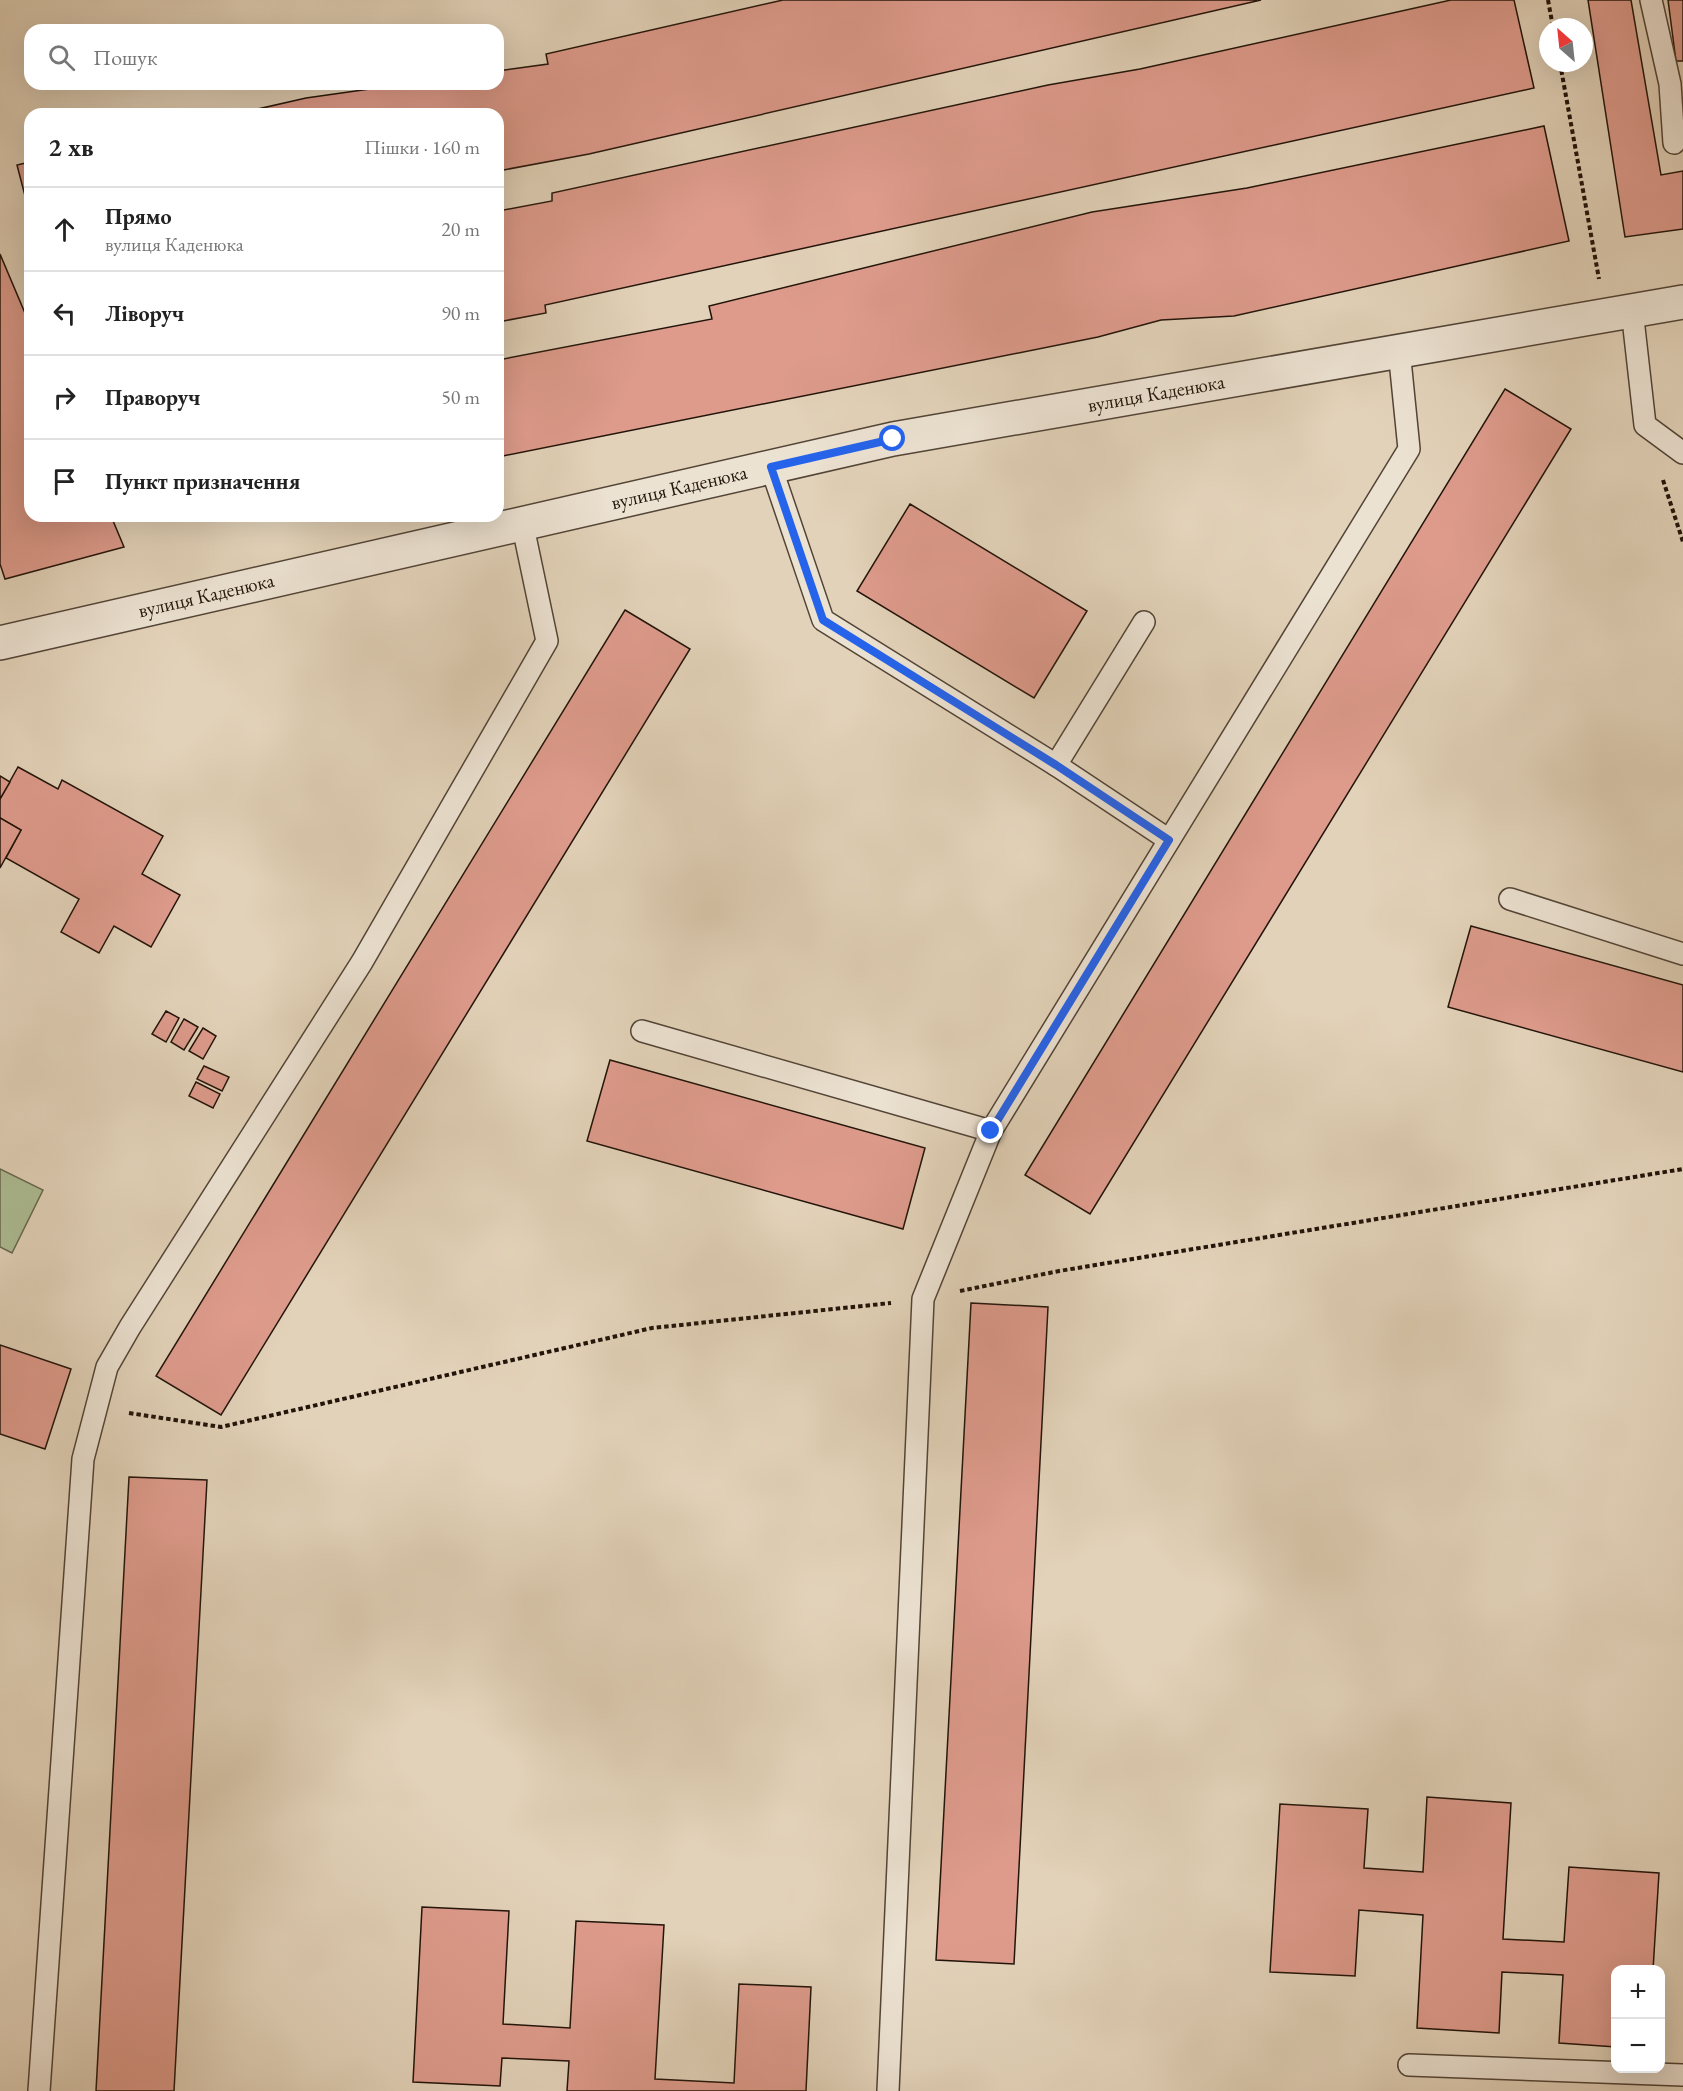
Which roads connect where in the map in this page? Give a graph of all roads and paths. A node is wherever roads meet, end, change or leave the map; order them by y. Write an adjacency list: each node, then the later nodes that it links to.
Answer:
1 (1548, 0): 3 (path)
2 (1651, 0): 5 (lane)
3 (1551, 18)
4 (1562, 72): 8 (path)
5 (1676, 83): 6 (lane)
6 (1674, 143)
7 (1683, 302): 8 (street, вулиця Каденюка)
8 (1619, 313): 9 (street, вулиця Каденюка); 10 (lane)
9 (1399, 350): 12 (street, вулиця Каденюка); 18 (lane)
10 (1645, 425): 11 (lane); 14 (path)
11 (1683, 453)
12 (771, 467): 13 (street, вулиця Каденюка); 17 (lane)
13 (522, 522): 16 (street, вулиця Каденюка); 25 (lane)
14 (1683, 542)
15 (1144, 622): 17 (lane)
16 (0, 643)
17 (1056, 765): 18 (lane)
18 (1169, 840): 22 (lane)
19 (1510, 899): 20 (lane)
20 (1683, 954)
21 (642, 1031): 22 (lane)
22 (991, 1131): 26 (lane)
23 (1409, 2065): 24 (lane)
24 (1683, 2075)
25 (39, 2091)
26 (888, 2091)

